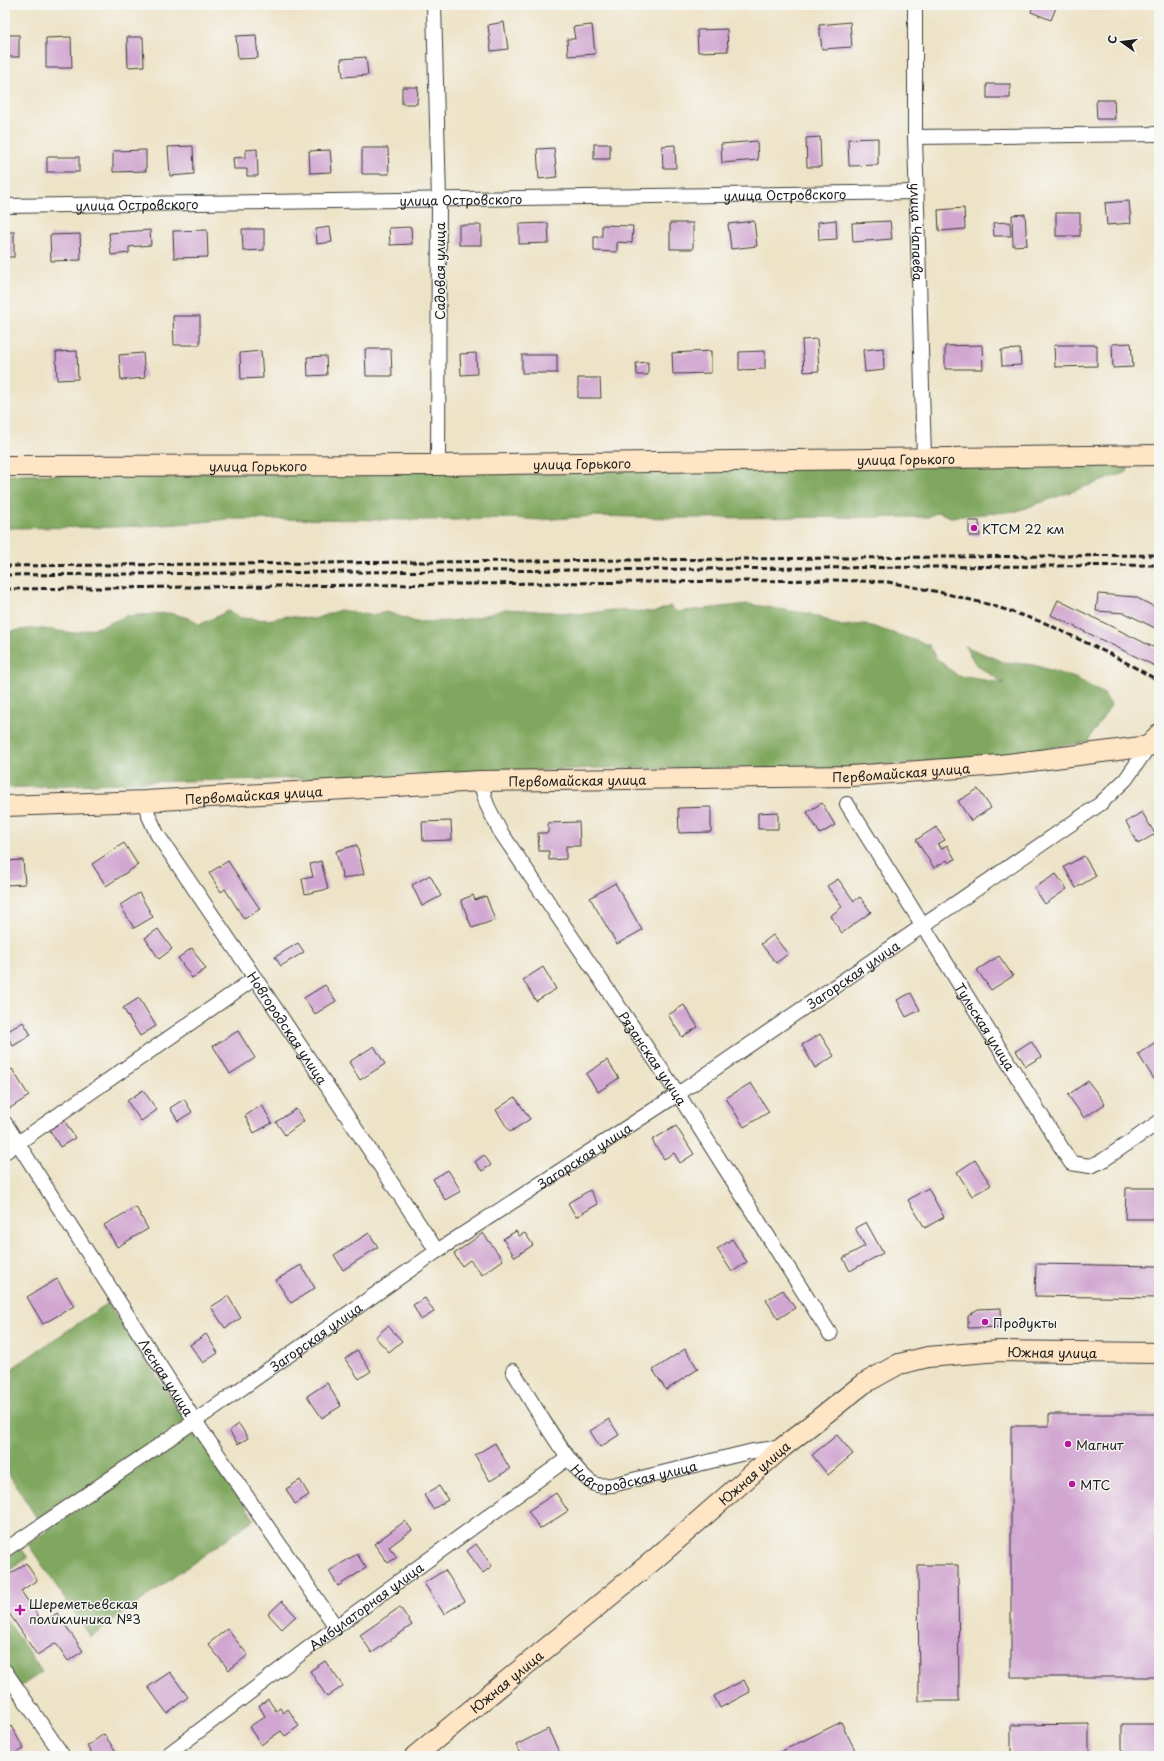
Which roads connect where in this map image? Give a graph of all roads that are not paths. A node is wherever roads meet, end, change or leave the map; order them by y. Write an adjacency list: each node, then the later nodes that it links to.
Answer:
1 (434, 5): 6 (street, Садовая улица)
2 (915, 5): 4 (street, улица Чапаева)
3 (1159, 134): 4 (street)
4 (915, 137): 5 (street, улица Чапаева)
5 (916, 192): 6 (street, улица Островского); 9 (street, улица Чапаева)
6 (439, 200): 7 (street, улица Островского); 10 (street, Садовая улица)
7 (5, 206)
8 (1159, 455): 9 (street, улица Горького)
9 (924, 458): 10 (street, улица Горького)
10 (438, 465): 11 (street, улица Горького)
11 (5, 466)
12 (1154, 740): 13 (street, Первомайская улица); 17 (street, Загорская улица)
13 (480, 781): 14 (street, Первомайская улица); 19 (street, Рязанская улица)
14 (145, 801): 16 (street, Первомайская улица); 18 (street, Новгородская улица)
15 (847, 804): 17 (street, Тульская улица)
16 (5, 806)
17 (923, 925): 19 (street, Загорская улица); 20 (street, Тульская улица)
18 (255, 978): 22 (street); 24 (street, Новгородская улица)
19 (678, 1094): 24 (street, Загорская улица); 25 (street, Рязанская улица)
20 (1159, 1122)
21 (5, 1123): 22 (street, Лесная улица)
22 (18, 1142): 23 (street); 28 (street, Лесная улица)
23 (5, 1152)
24 (437, 1251): 28 (street, Загорская улица)
25 (830, 1334)
26 (1159, 1353): 29 (street, Южная улица)
27 (513, 1371): 30 (street, Новгородская улица)
28 (196, 1421): 31 (street, Загорская улица); 32 (street, Лесная улица)
29 (783, 1447): 30 (street, Новгородская улица); 36 (street, Южная улица)
30 (568, 1458): 32 (street, Амбулаторная улица)
31 (5, 1550)
32 (336, 1627): 35 (street, Амбулаторная улица)
33 (5, 1671): 34 (street)
34 (63, 1756)
35 (166, 1756)
36 (415, 1756)

